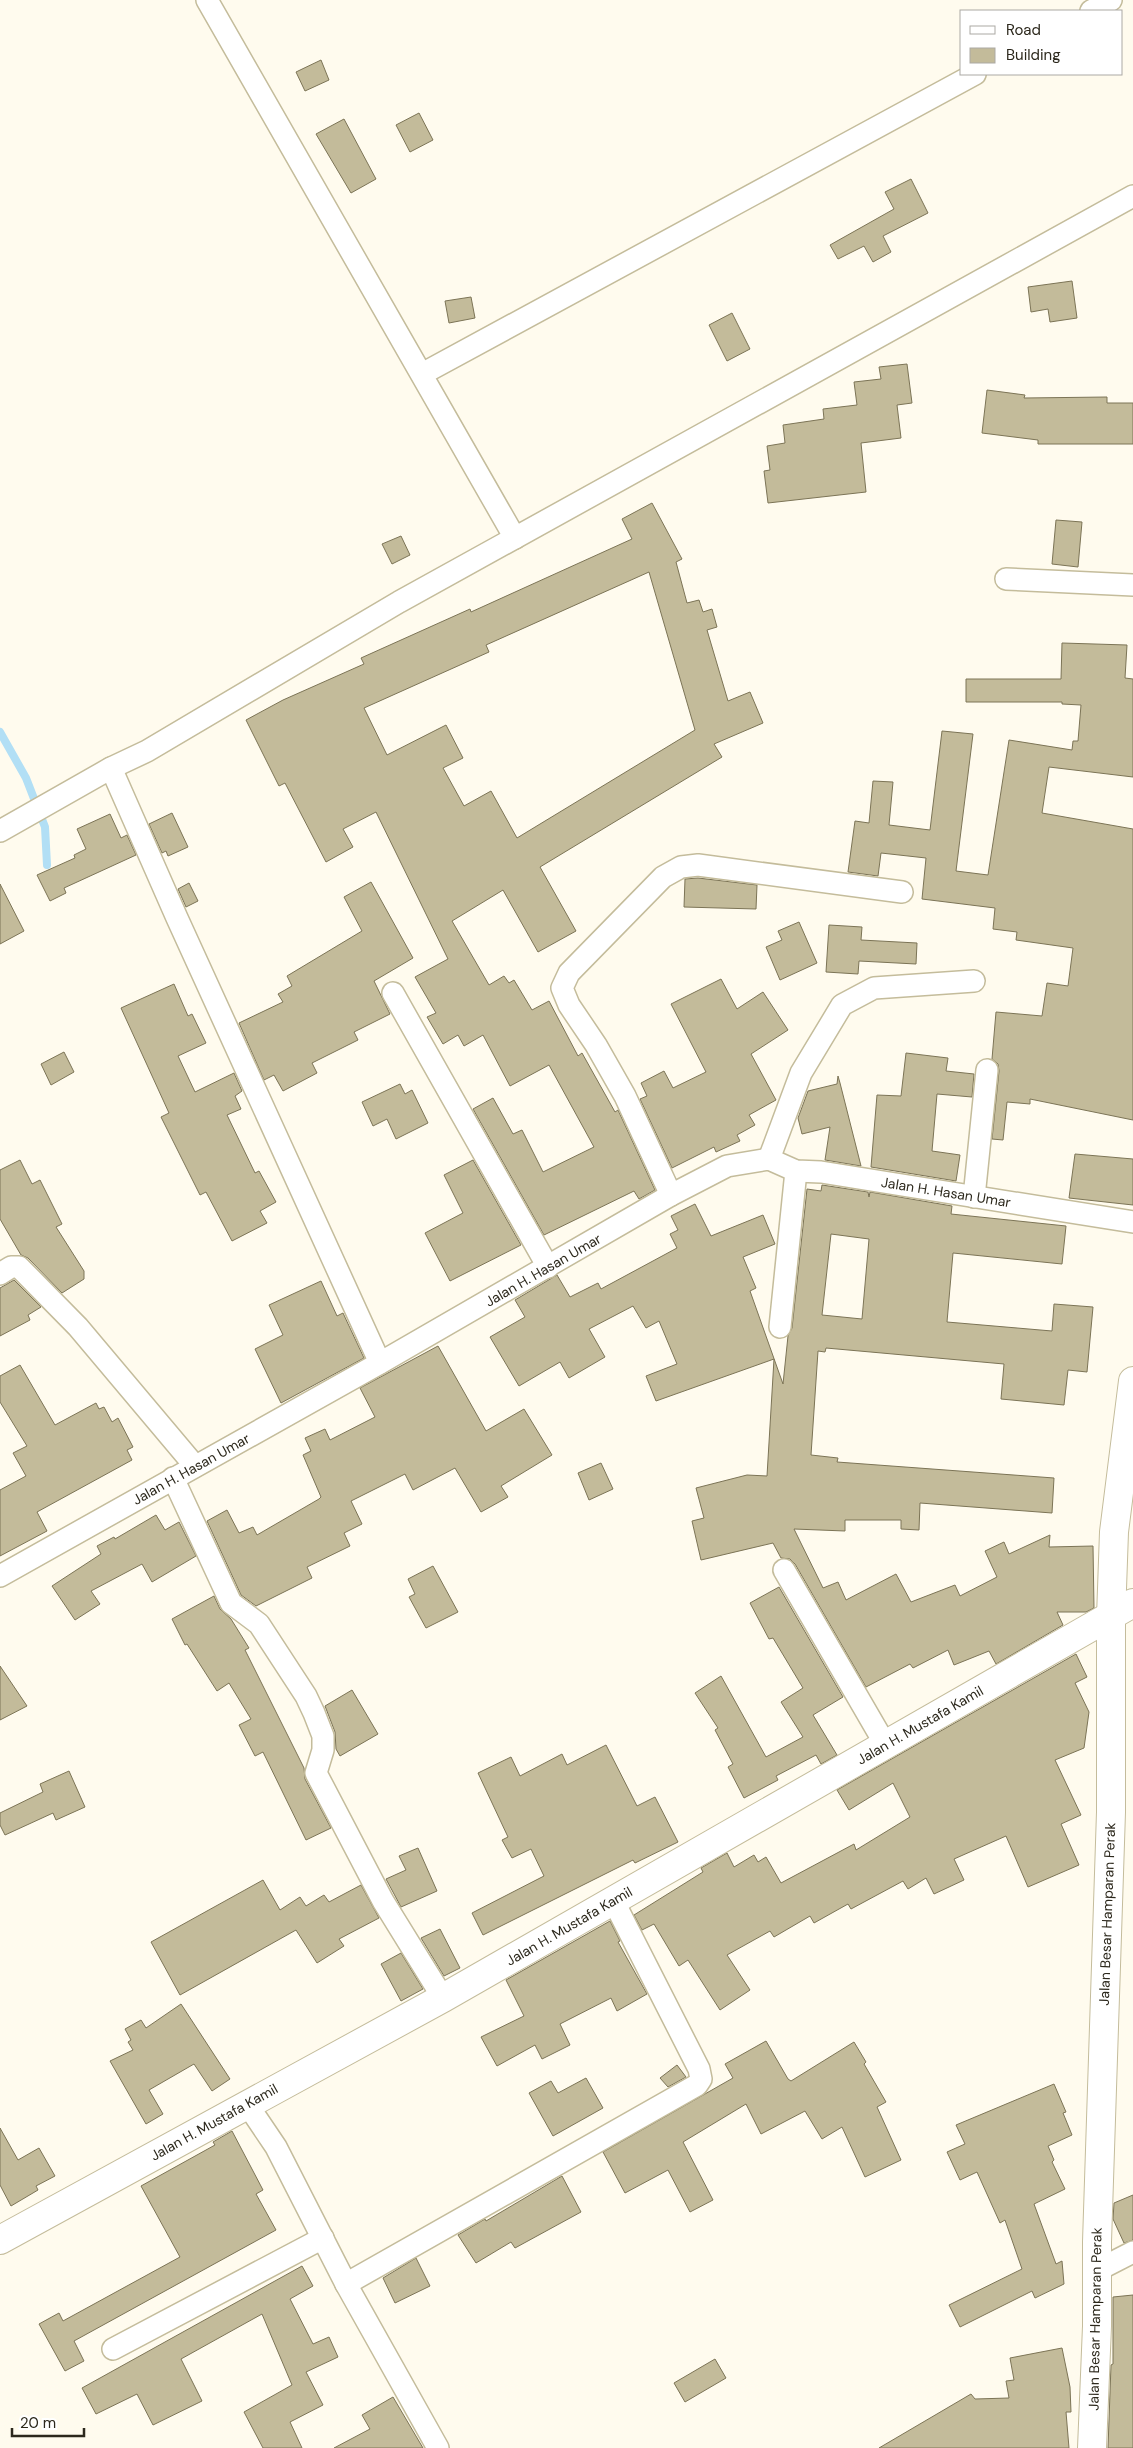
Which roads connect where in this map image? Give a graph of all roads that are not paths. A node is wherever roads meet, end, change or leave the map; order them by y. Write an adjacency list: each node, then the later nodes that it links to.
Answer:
1 (208, 0): 6 (street)
2 (1111, 0): 3 (street)
3 (1092, 10)
4 (973, 75): 6 (street)
5 (1133, 196): 7 (street)
6 (422, 374): 7 (street)
7 (516, 538): 10 (street)
8 (1006, 580): 9 (street)
9 (1133, 585)
10 (111, 768): 11 (street); 24 (street)
11 (0, 831)
12 (902, 892): 18 (street)
13 (974, 981): 16 (street)
14 (392, 993): 21 (street)
15 (987, 1070): 19 (street)
16 (769, 1159): 17 (street, Jalan H. Hasan Umar); 18 (street, Jalan H. Hasan Umar)
17 (796, 1171): 19 (street, Jalan H. Hasan Umar); 23 (street)
18 (671, 1195): 21 (street, Jalan H. Hasan Umar)
19 (974, 1197): 20 (street, Jalan H. Hasan Umar)
20 (1133, 1222)
21 (548, 1267): 24 (street, Jalan H. Hasan Umar)
22 (0, 1274): 26 (street)
23 (780, 1326)
24 (380, 1363): 26 (street, Jalan H. Hasan Umar)
25 (1133, 1380): 30 (street, Jalan Besar Hamparan Perak)
26 (195, 1466): 27 (street, Jalan H. Hasan Umar)
27 (173, 1478): 29 (street, Jalan H. Hasan Umar); 33 (street)
28 (784, 1570): 31 (street)
29 (0, 1576)
30 (1122, 1610): 31 (street, Jalan H. Mustafa Kamil); 38 (street, Jalan Besar Hamparan Perak)
31 (885, 1744): 32 (street, Jalan H. Mustafa Kamil)
32 (613, 1900): 33 (street, Jalan H. Mustafa Kamil); 39 (street)
33 (442, 1998): 34 (street, Jalan H. Mustafa Kamil)
34 (246, 2104): 35 (street); 36 (street, Jalan H. Mustafa Kamil)
35 (323, 2238): 39 (street); 40 (street)
36 (0, 2240)
37 (1133, 2252): 38 (street)
38 (1096, 2272): 42 (street, Jalan Besar Hamparan Perak)
39 (346, 2284): 41 (street)
40 (113, 2350)
41 (438, 2448)
42 (1092, 2448)

